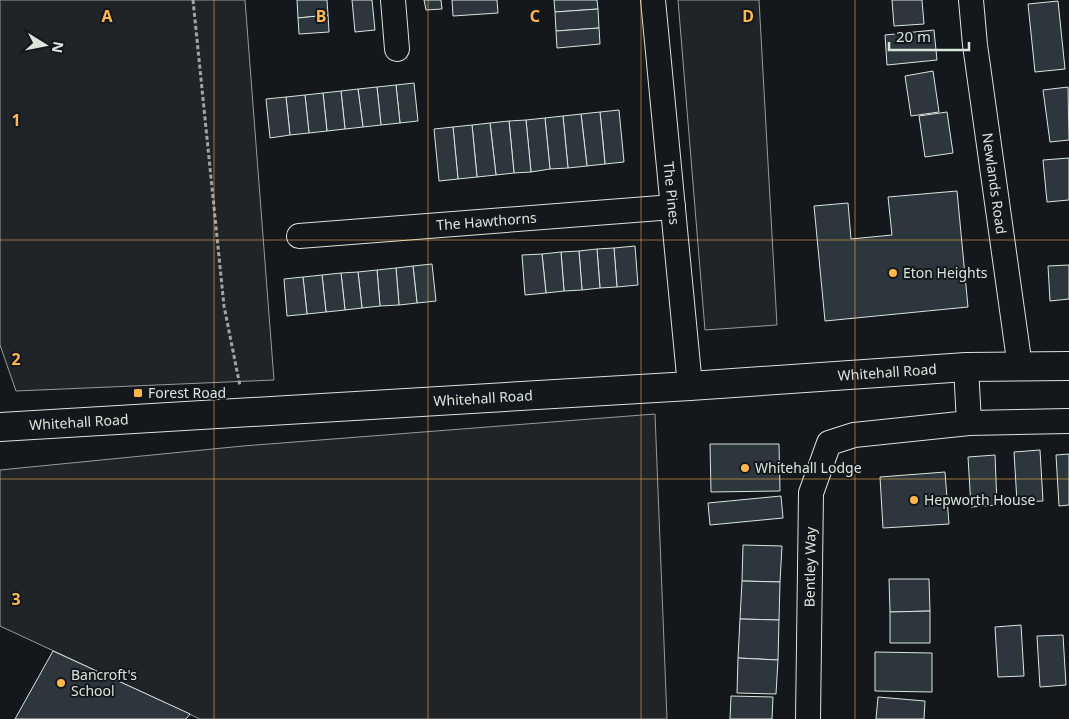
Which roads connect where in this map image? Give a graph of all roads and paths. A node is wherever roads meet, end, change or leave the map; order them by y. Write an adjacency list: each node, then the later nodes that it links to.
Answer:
1 (192, 0): 12 (path)
2 (392, 0): 5 (street)
3 (652, 0): 6 (street, The Pines)
4 (971, 0): 10 (street, Newlands Road)
5 (397, 50)
6 (673, 207): 7 (street, The Hawthorns); 11 (street, The Pines)
7 (299, 236)
8 (1069, 366): 10 (main road, Whitehall Road)
9 (966, 367): 10 (main road, Whitehall Road); 11 (main road, Whitehall Road); 14 (street)
10 (1020, 367)
11 (690, 386): 12 (main road, Whitehall Road)
12 (245, 412): 15 (main road, Whitehall Road)
13 (1069, 422): 14 (street)
14 (969, 423): 16 (street, Bentley Way)
15 (0, 427)
16 (808, 719)

